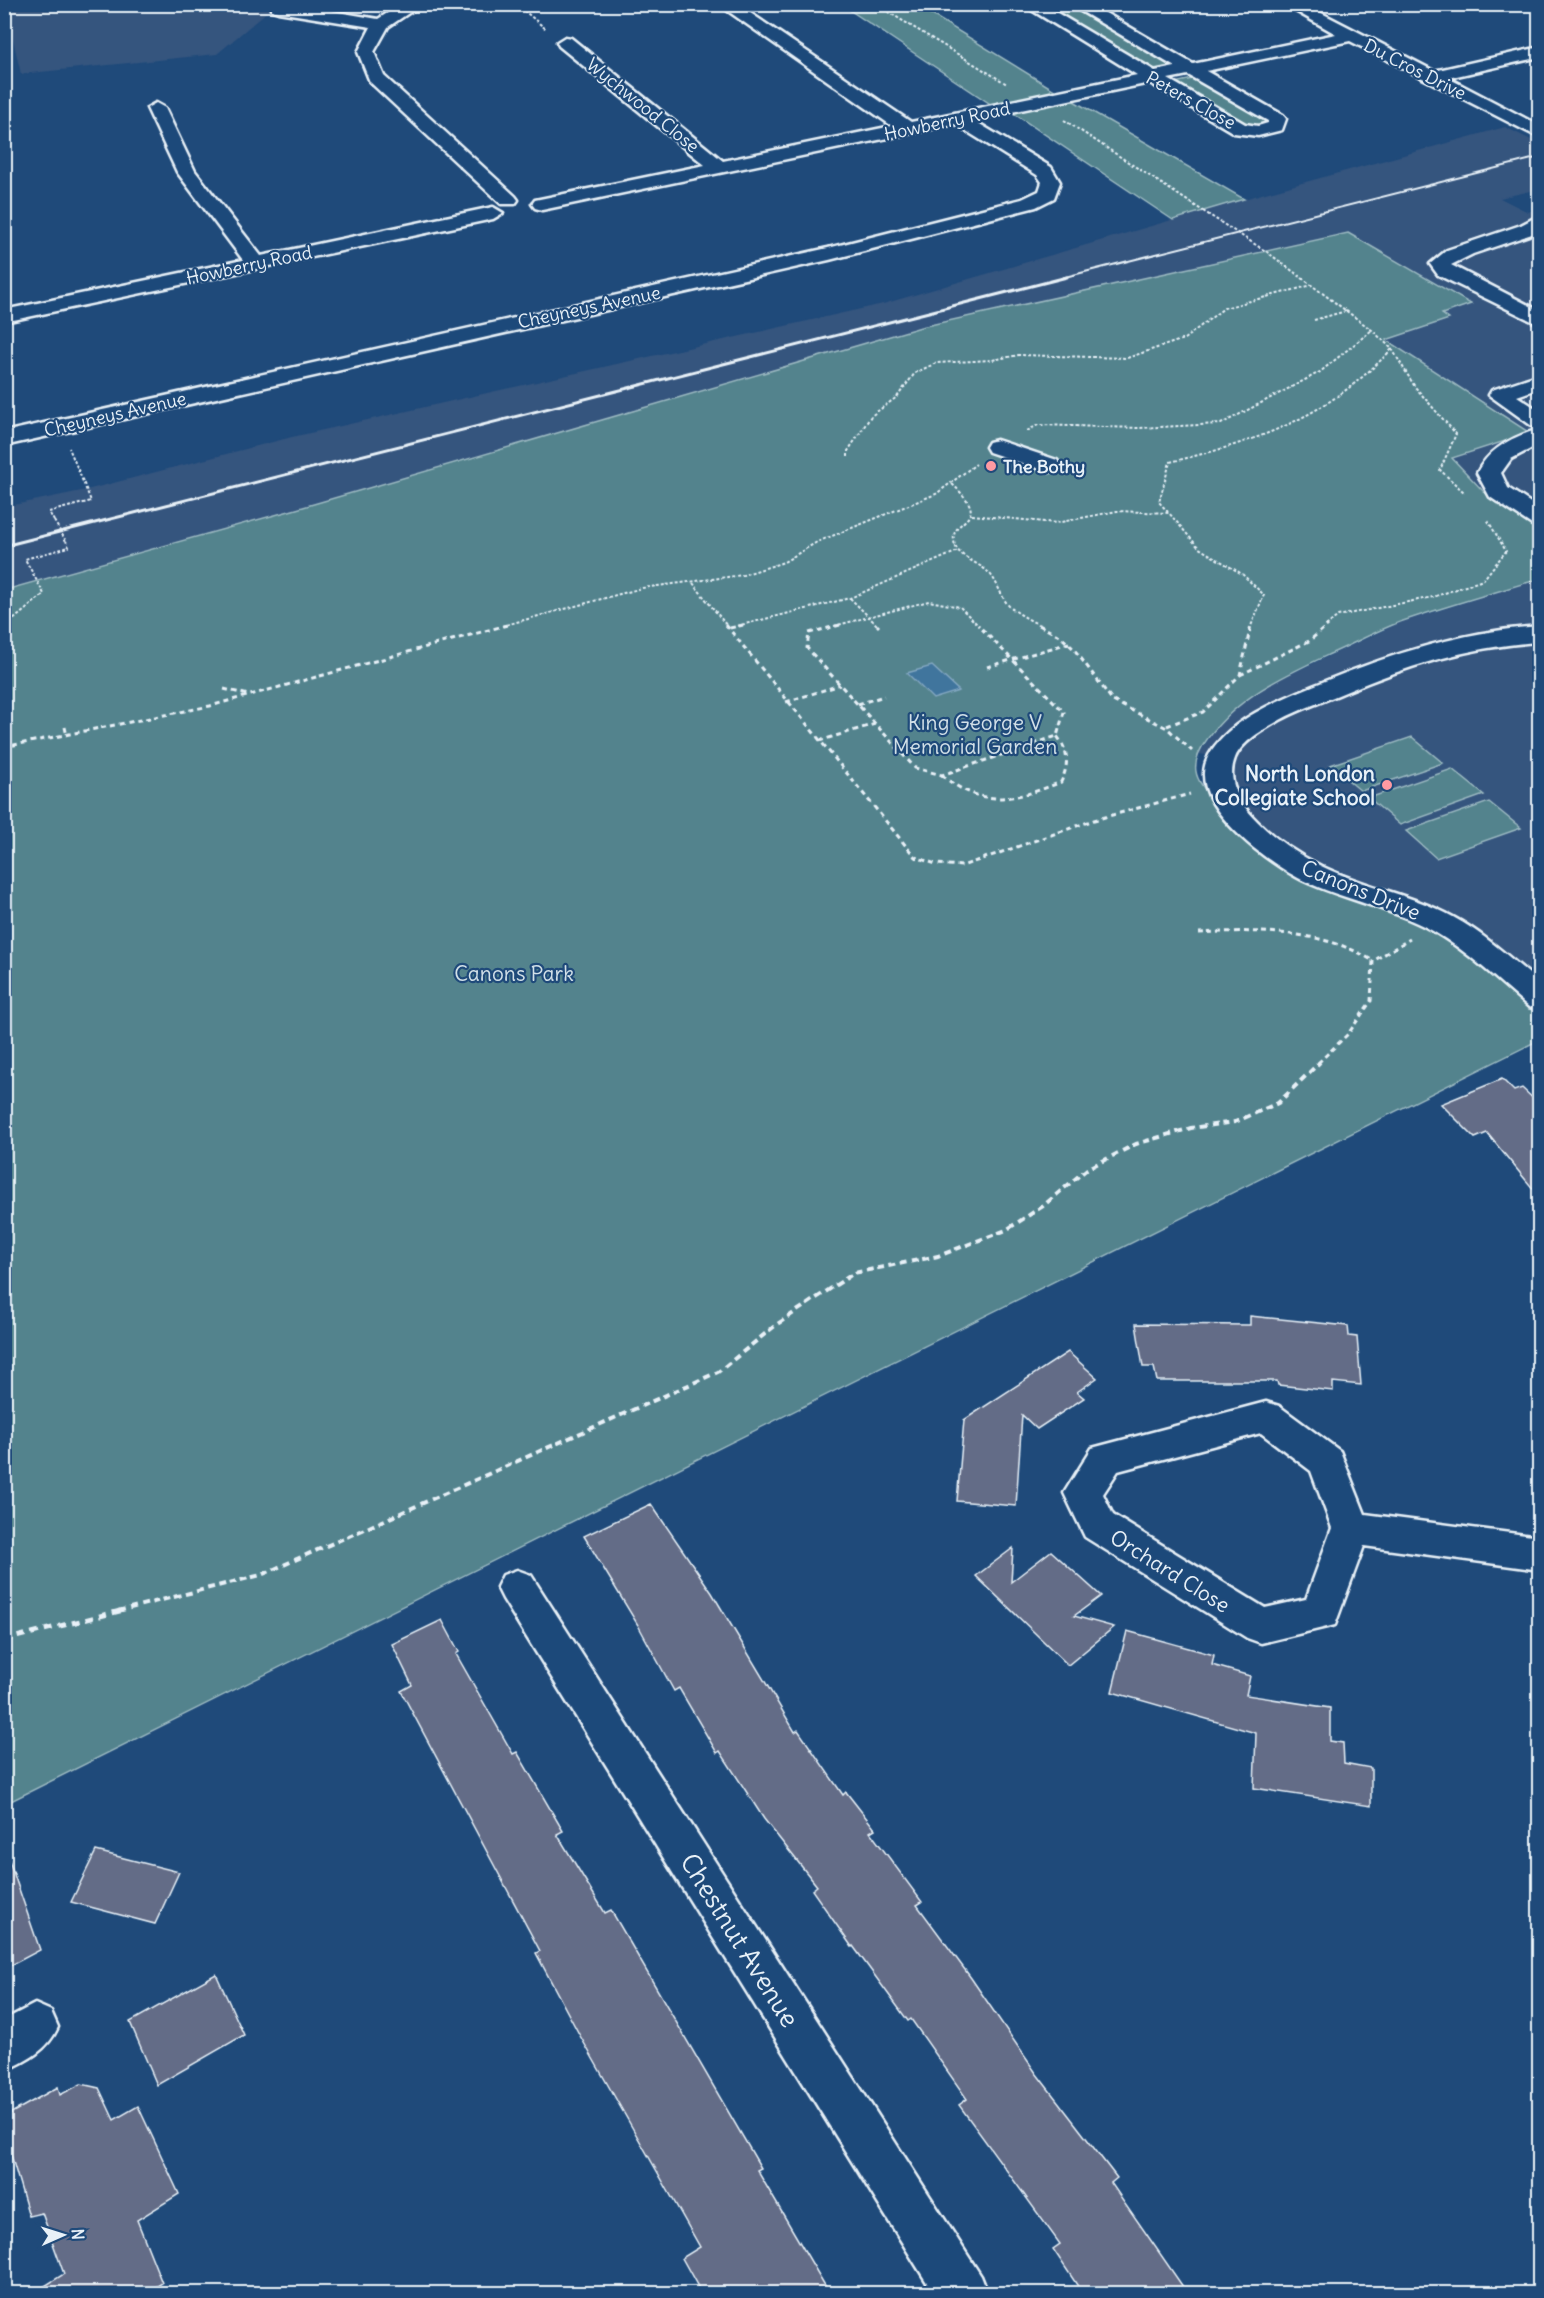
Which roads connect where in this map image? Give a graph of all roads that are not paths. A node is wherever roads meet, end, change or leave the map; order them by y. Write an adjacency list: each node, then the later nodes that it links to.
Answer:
1 (414, 4): 7 (street)
2 (726, 4): 16 (street)
3 (1030, 4): 12 (street, Peters Close)
4 (1077, 4): 11 (street, Peters Close)
5 (1291, 4): 8 (street, Du Cros Drive)
6 (278, 7): 7 (street)
7 (381, 24): 20 (street)
8 (1350, 36): 11 (street, Howberry Road); 13 (street, Du Cros Drive)
9 (565, 42): 18 (street, Wychwood Close)
10 (1539, 52): 13 (street)
11 (1192, 70): 12 (street, Howberry Road); 12 (street, Peters Close)
12 (1151, 78): 15 (street, Howberry Road)
13 (1431, 78): 17 (street, Du Cros Drive)
14 (156, 108): 22 (street)
15 (958, 118): 16 (street, Howberry Road); 28 (street, Cheyneys Avenue)
16 (909, 129): 18 (street, Howberry Road)
17 (1539, 133)
18 (721, 168): 19 (street, Howberry Road)
19 (542, 204): 20 (street, Howberry Road); 20 (street)
20 (510, 214): 22 (street, Howberry Road)
21 (1537, 228): 24 (street)
22 (257, 264): 23 (street, Howberry Road)
23 (4, 316)
24 (1536, 316)
25 (1539, 380): 26 (street)
26 (1539, 421)
27 (1539, 436): 31 (street)
28 (4, 439)
29 (997, 447): 30 (street)
30 (1049, 465)
31 (1539, 520)
32 (1539, 634): 33 (street, Canons Drive)
33 (1539, 1000)
34 (1352, 1528): 34 (street, Orchard Close); 35 (street)
35 (1539, 1554)
36 (517, 1587): 37 (street, Chestnut Avenue)
37 (963, 2294)

